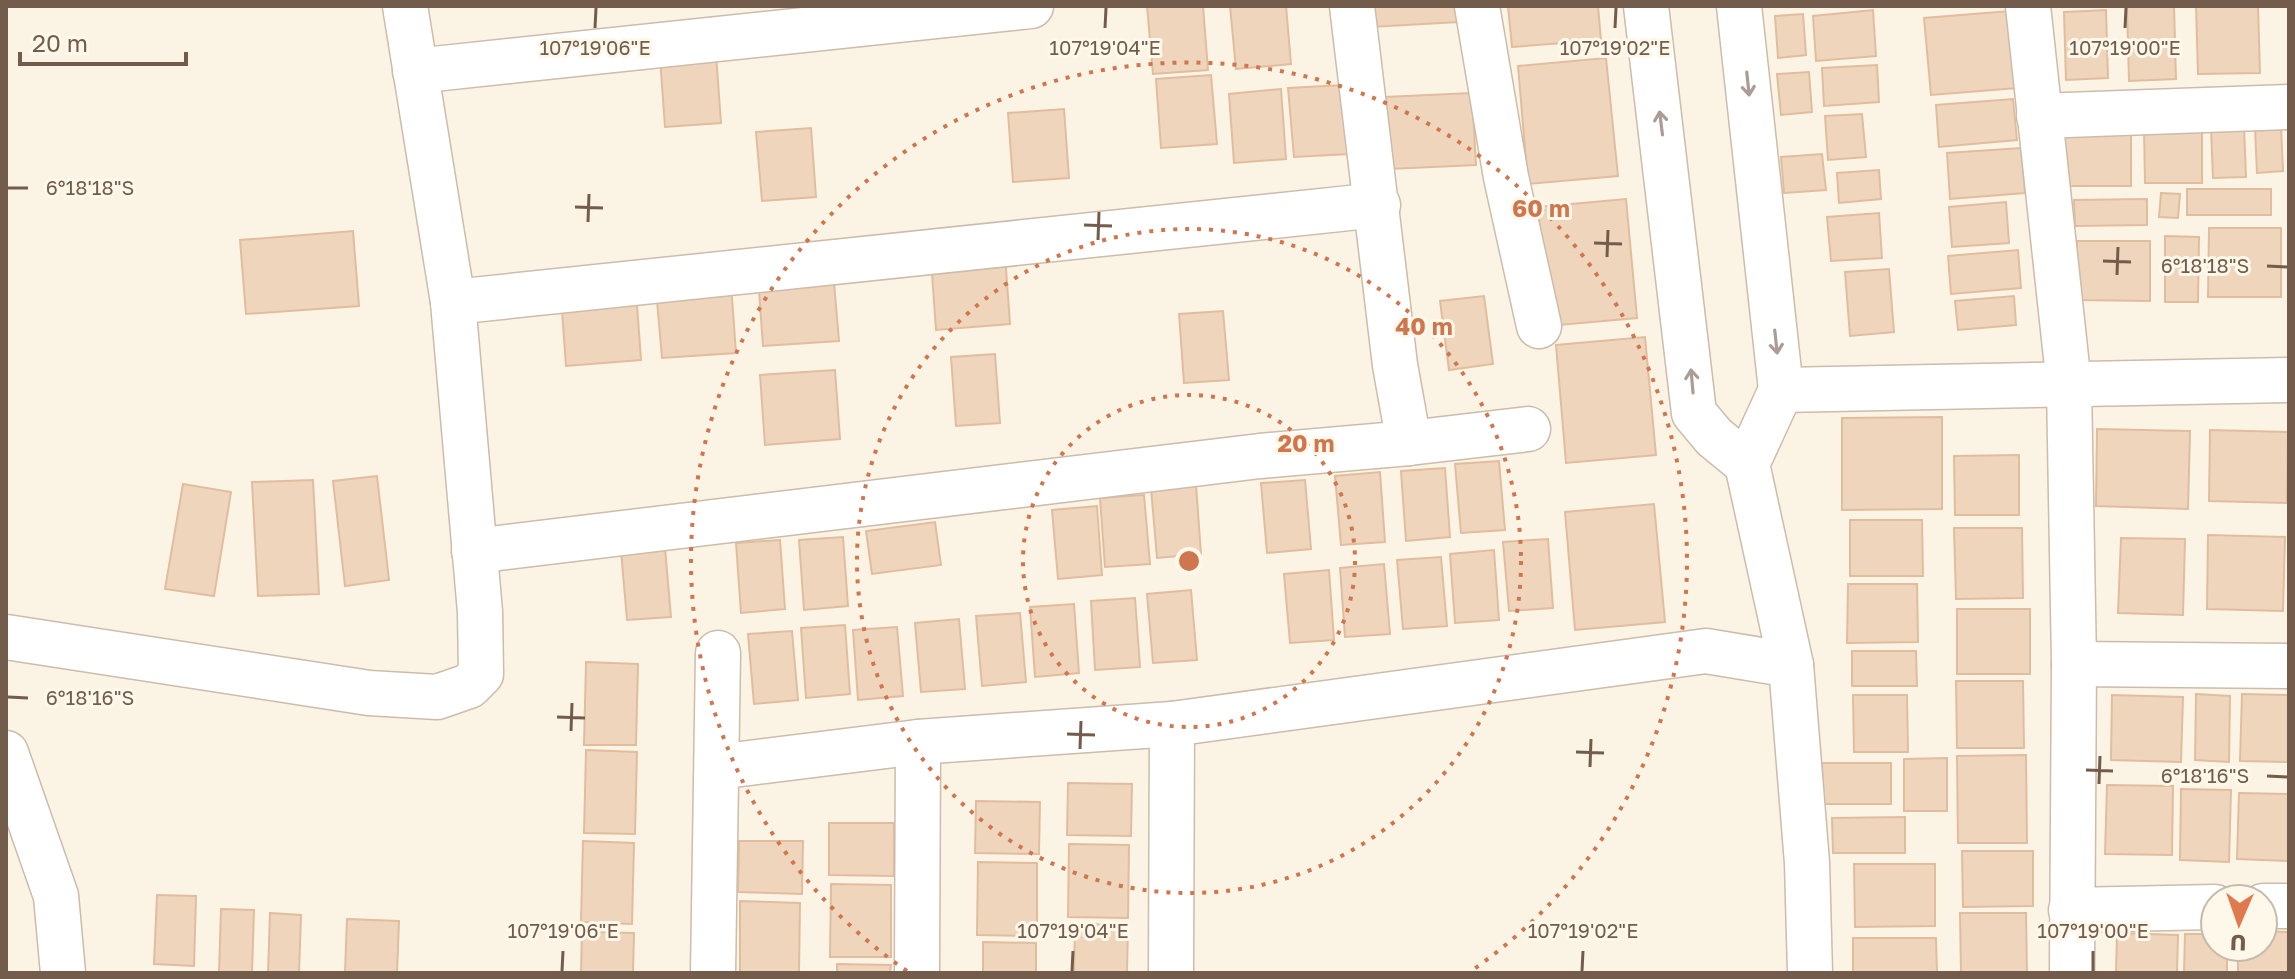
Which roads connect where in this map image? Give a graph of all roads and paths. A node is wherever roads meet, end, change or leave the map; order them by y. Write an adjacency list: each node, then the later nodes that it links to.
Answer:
1 (405, 6): 8 (street)
2 (1031, 6): 8 (street)
3 (1352, 6): 11 (street)
4 (1477, 6): 13 (street)
5 (1646, 6): 19 (street, one-way to 5)
6 (1739, 6): 16 (street, one-way to 16)
7 (2028, 6): 10 (street)
8 (415, 71): 12 (street)
9 (2289, 107): 10 (street)
10 (2039, 116): 15 (street)
11 (1378, 205): 12 (street); 18 (street)
12 (453, 302): 20 (street)
13 (1539, 326)
14 (2289, 380): 15 (street)
15 (2069, 385): 16 (street); 23 (street)
16 (1781, 390): 19 (street)
17 (1528, 429): 18 (street)
18 (1409, 443): 20 (street)
19 (1747, 464): 24 (street)
20 (474, 551): 21 (street)
21 (6, 637)
22 (718, 653): 29 (street)
23 (2074, 664): 25 (street); 31 (street)
24 (1791, 665): 26 (street); 36 (street)
25 (2289, 666)
26 (1172, 724): 27 (street); 35 (street)
27 (918, 742): 29 (street); 34 (street)
28 (7, 760): 32 (street)
29 (717, 767): 33 (street)
30 (2199, 907): 31 (street)
31 (2071, 910): 37 (street)
32 (63, 973)
33 (713, 973)
34 (917, 973)
35 (1171, 973)
36 (1810, 973)
37 (2072, 973)

